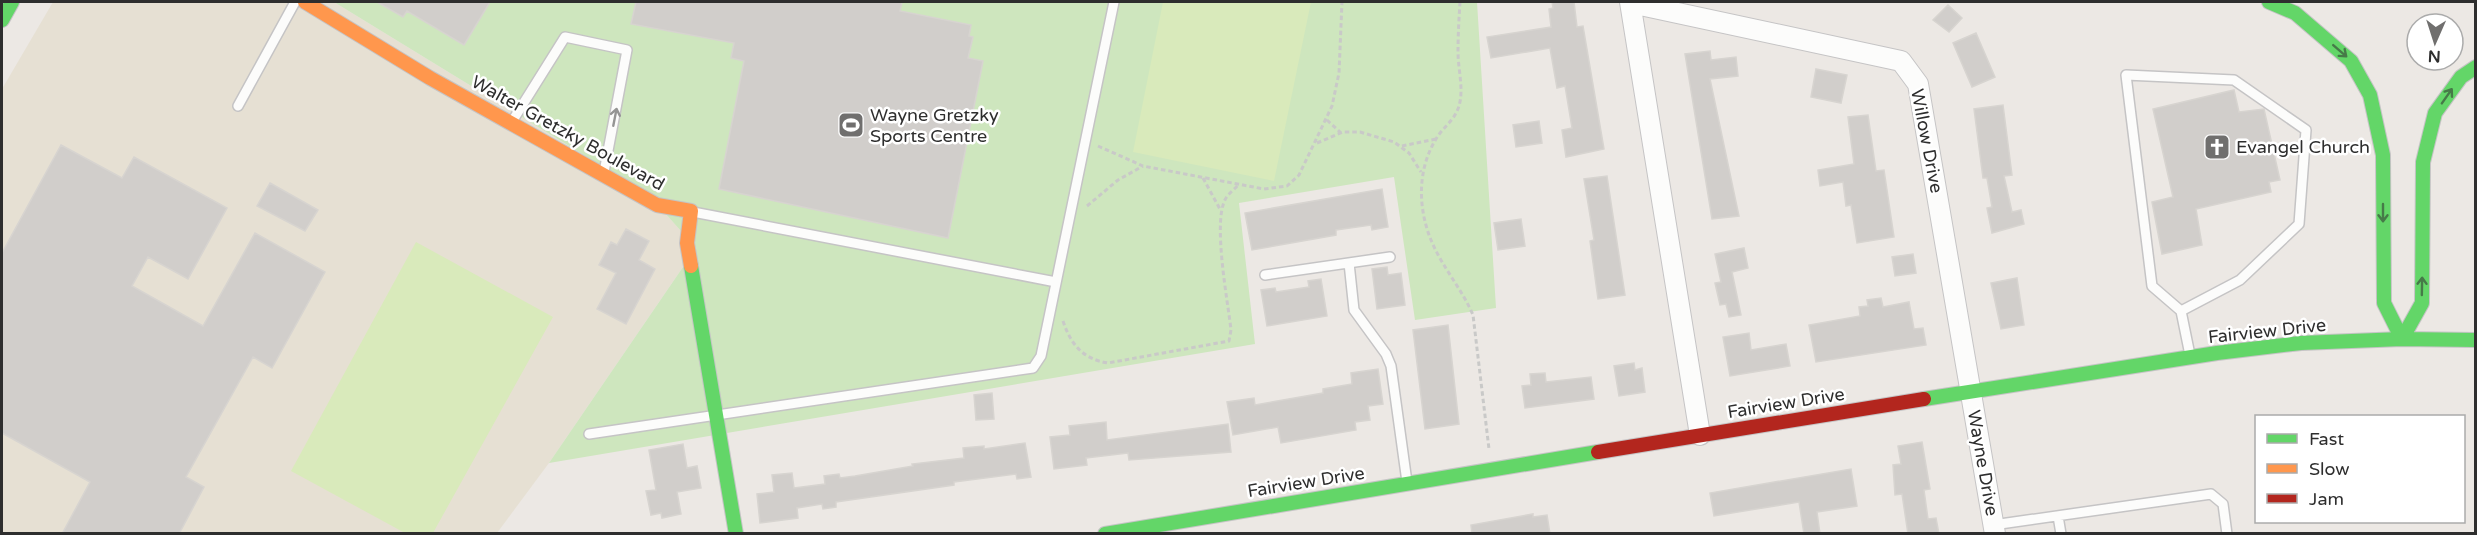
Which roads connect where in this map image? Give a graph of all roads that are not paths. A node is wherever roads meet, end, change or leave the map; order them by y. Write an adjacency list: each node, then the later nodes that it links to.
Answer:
1 (12, 2): 7 (main road)
2 (295, 2): 9 (lane)
3 (305, 2): 10 (main road, Walter Gretzky Boulevard)
4 (1114, 2): 16 (lane)
5 (1631, 2): 21 (street, Willow Drive); 24 (street, Willow Drive)
6 (2269, 2): 18 (main road, one-way to 18)
7 (2, 20)
8 (2475, 67): 18 (main road, one-way to 8)
9 (238, 106)
10 (511, 123): 11 (main road, Walter Gretzky Boulevard); 11 (lane, one-way to 10)
11 (604, 175): 12 (main road, Walter Gretzky Boulevard)
12 (691, 211): 16 (lane); 22 (main road)
13 (1390, 258): 14 (lane)
14 (1349, 263): 15 (lane); 25 (lane)
15 (1265, 275)
16 (1056, 282): 22 (lane)
17 (2181, 311): 17 (lane); 20 (lane)
18 (2402, 339): 19 (main road, Fairview Drive); 20 (main road, Fairview Drive)
19 (2475, 340)
20 (2191, 358): 21 (main road, Fairview Drive)
21 (1971, 392): 24 (main road, Fairview Drive); 27 (street, Wayne Drive)
22 (717, 415): 23 (lane); 29 (main road)
23 (589, 434)
24 (1700, 435): 25 (main road, Fairview Drive)
25 (1407, 483): 30 (main road, Fairview Drive)
26 (2058, 516): 27 (lane); 28 (lane); 31 (lane)
27 (1994, 529)
28 (2226, 533)
29 (736, 534)
30 (1105, 534)
31 (2061, 534)

